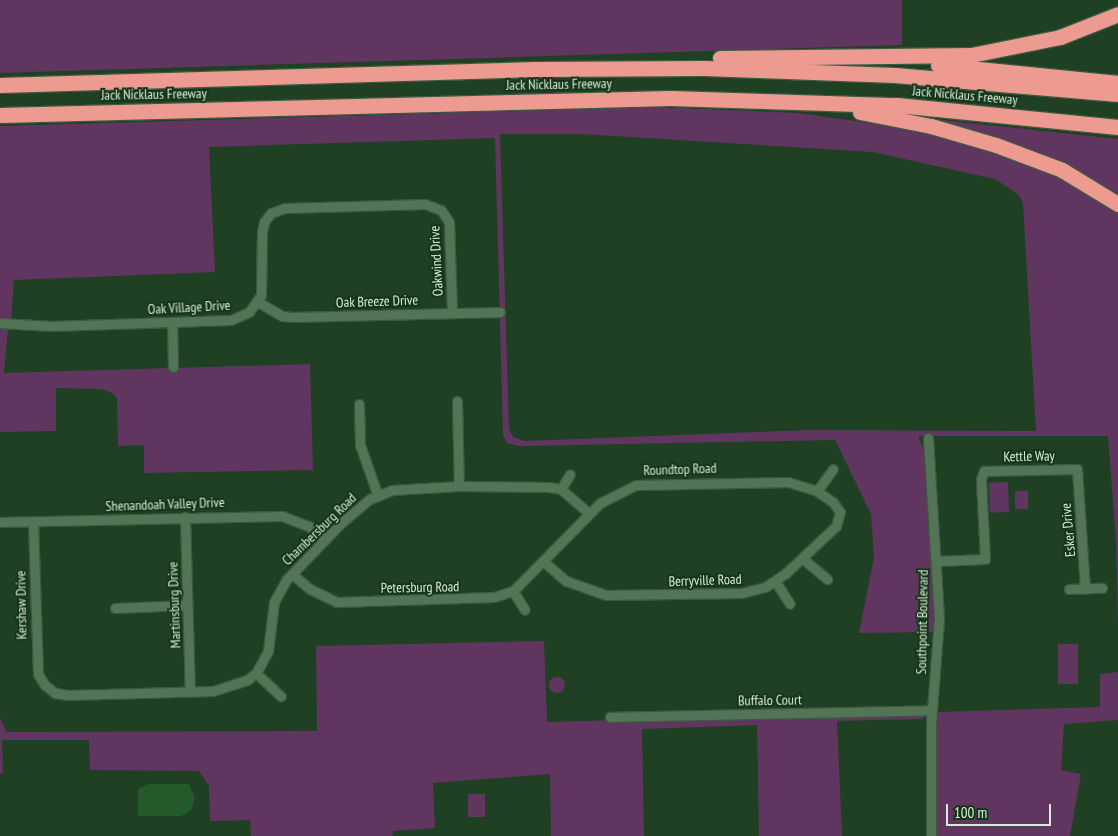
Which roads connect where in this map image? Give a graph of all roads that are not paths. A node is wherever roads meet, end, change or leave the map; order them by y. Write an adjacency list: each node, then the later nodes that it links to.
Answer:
1 (1118, 14): 2 (highway)
2 (787, 58): 3 (highway); 4 (highway)
3 (536, 69): 5 (highway, Jack Nicklaus Freeway); 6 (highway, Jack Nicklaus Freeway)
4 (1118, 83)
5 (0, 85)
6 (1118, 94)
7 (774, 100): 8 (highway, Jack Nicklaus Freeway); 9 (highway, Jack Nicklaus Freeway); 10 (highway)
8 (0, 115)
9 (1118, 127)
10 (1118, 204)
11 (258, 302): 13 (street, Oak Breeze Drive); 13 (street, Oakwind Drive); 14 (street, Oak Village Drive)
12 (500, 312): 13 (street, Oak Breeze Drive)
13 (452, 313)
14 (172, 322): 15 (street, Oak Village Drive); 16 (street)
15 (0, 323)
16 (173, 367)
17 (457, 401): 23 (street)
18 (359, 404): 26 (street)
19 (928, 438): 35 (street, Southpoint Boulevard)
20 (833, 469): 25 (street)
21 (1078, 469): 35 (street, Kettle Way); 41 (street, Esker Drive)
22 (570, 474): 24 (street)
23 (459, 486): 24 (street, Chambersburg Road); 26 (street, Chambersburg Road)
24 (561, 489): 28 (street)
25 (817, 491): 27 (street, Roundtop Road); 28 (street, Roundtop Road)
26 (378, 496): 32 (street, Chambersburg Road)
27 (839, 509): 33 (street, Berryville Road)
28 (589, 514): 34 (street, Roundtop Road)
29 (185, 517): 31 (street, Shenandoah Valley Drive); 32 (street, Shenandoah Valley Drive); 44 (street, Martinsburg Drive)
30 (0, 522): 31 (street, Shenandoah Valley Drive)
31 (33, 522): 48 (street, Kershaw Drive)
32 (324, 539): 36 (street, Chambersburg Road)
33 (802, 558): 37 (street); 38 (street, Berryville Road)
34 (544, 561): 38 (street, Berryville Road); 42 (street, Petersburg Road)
35 (937, 561): 50 (street, Southpoint Boulevard)
36 (292, 574): 42 (street, Petersburg Road); 47 (street, Chambersburg Road)
37 (827, 579)
38 (775, 581): 43 (street)
39 (1102, 588): 41 (street)
40 (1069, 589): 41 (street)
41 (1085, 589)
42 (513, 591): 46 (street)
43 (790, 604)
44 (187, 605): 45 (street); 48 (street, Martinsburg Drive)
45 (115, 608)
46 (525, 610)
47 (256, 673): 48 (street); 49 (street)
48 (190, 692)
49 (281, 696)
50 (932, 710): 51 (street, Buffalo Court); 52 (street, Southpoint Boulevard)
51 (610, 717)
52 (931, 836)

